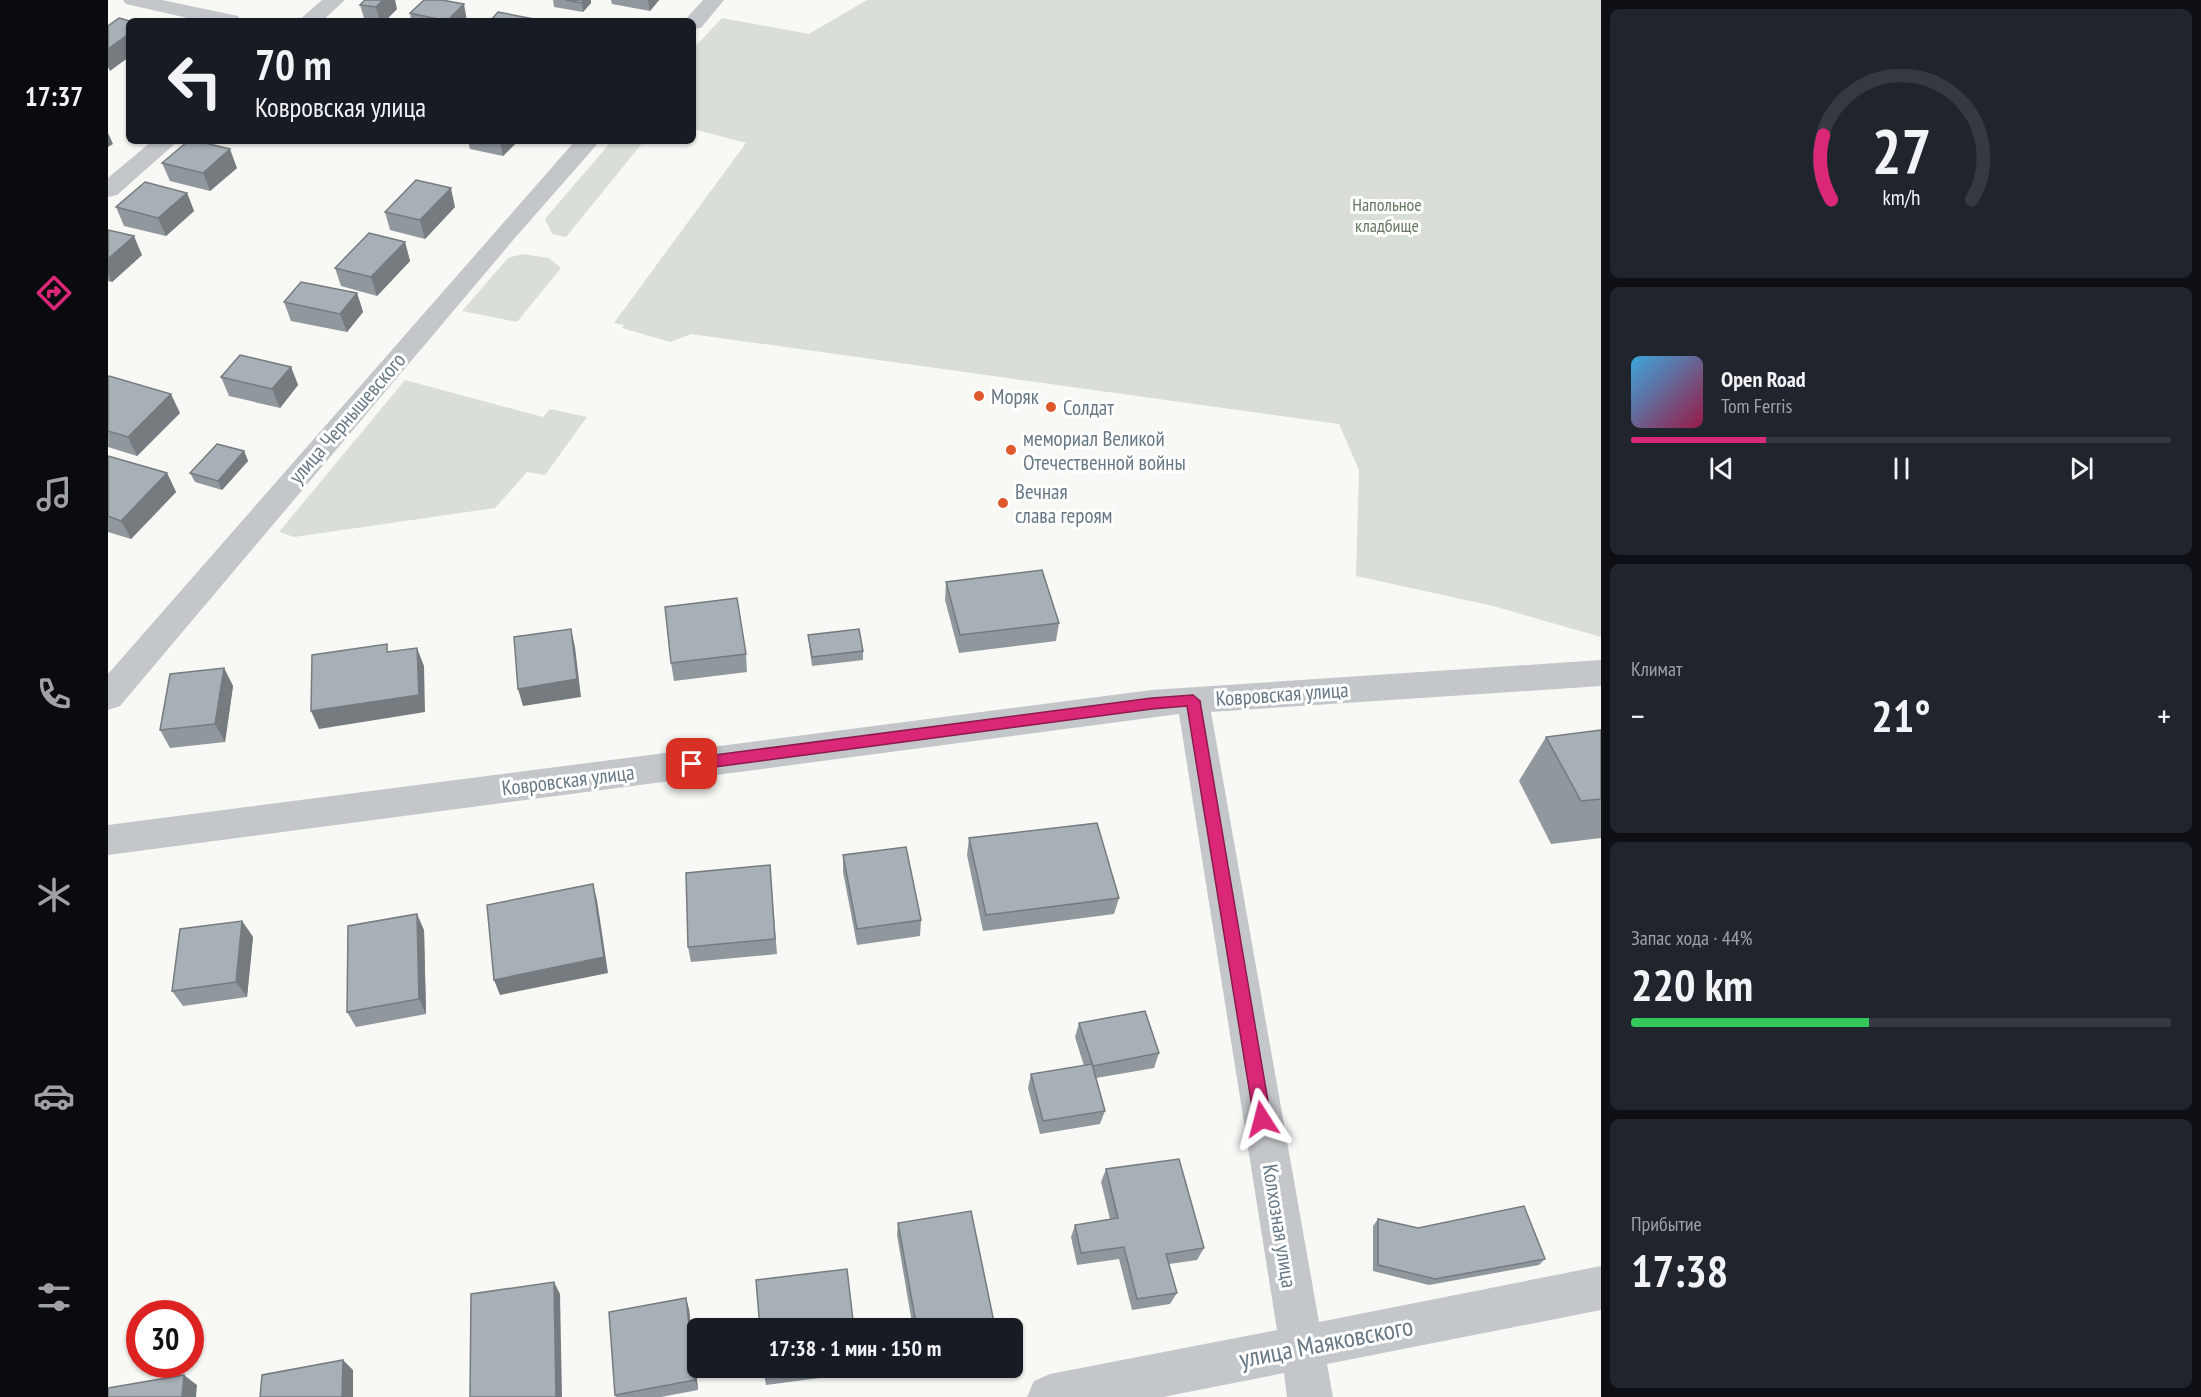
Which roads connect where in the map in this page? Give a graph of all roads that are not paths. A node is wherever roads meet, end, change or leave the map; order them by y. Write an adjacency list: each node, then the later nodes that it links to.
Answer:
1 (133, 0): 4 (street)
2 (335, 0): 5 (street)
3 (714, 0): 6 (street)
4 (216, 18)
5 (313, 18)
6 (696, 20)
7 (162, 144): 9 (street)
8 (585, 144): 11 (street, улица Чернышевского)
9 (108, 190)
10 (1601, 672): 12 (street, Ковровская улица)
11 (108, 697)
12 (1193, 701): 13 (street, Ковровская улица); 15 (street, Колхозная улица)
13 (108, 840)
14 (1601, 1288): 15 (street, улица Маяковского)
15 (1301, 1347): 16 (street, улица Маяковского); 17 (street, Колхозная улица)
16 (1050, 1397)
17 (1310, 1397)

